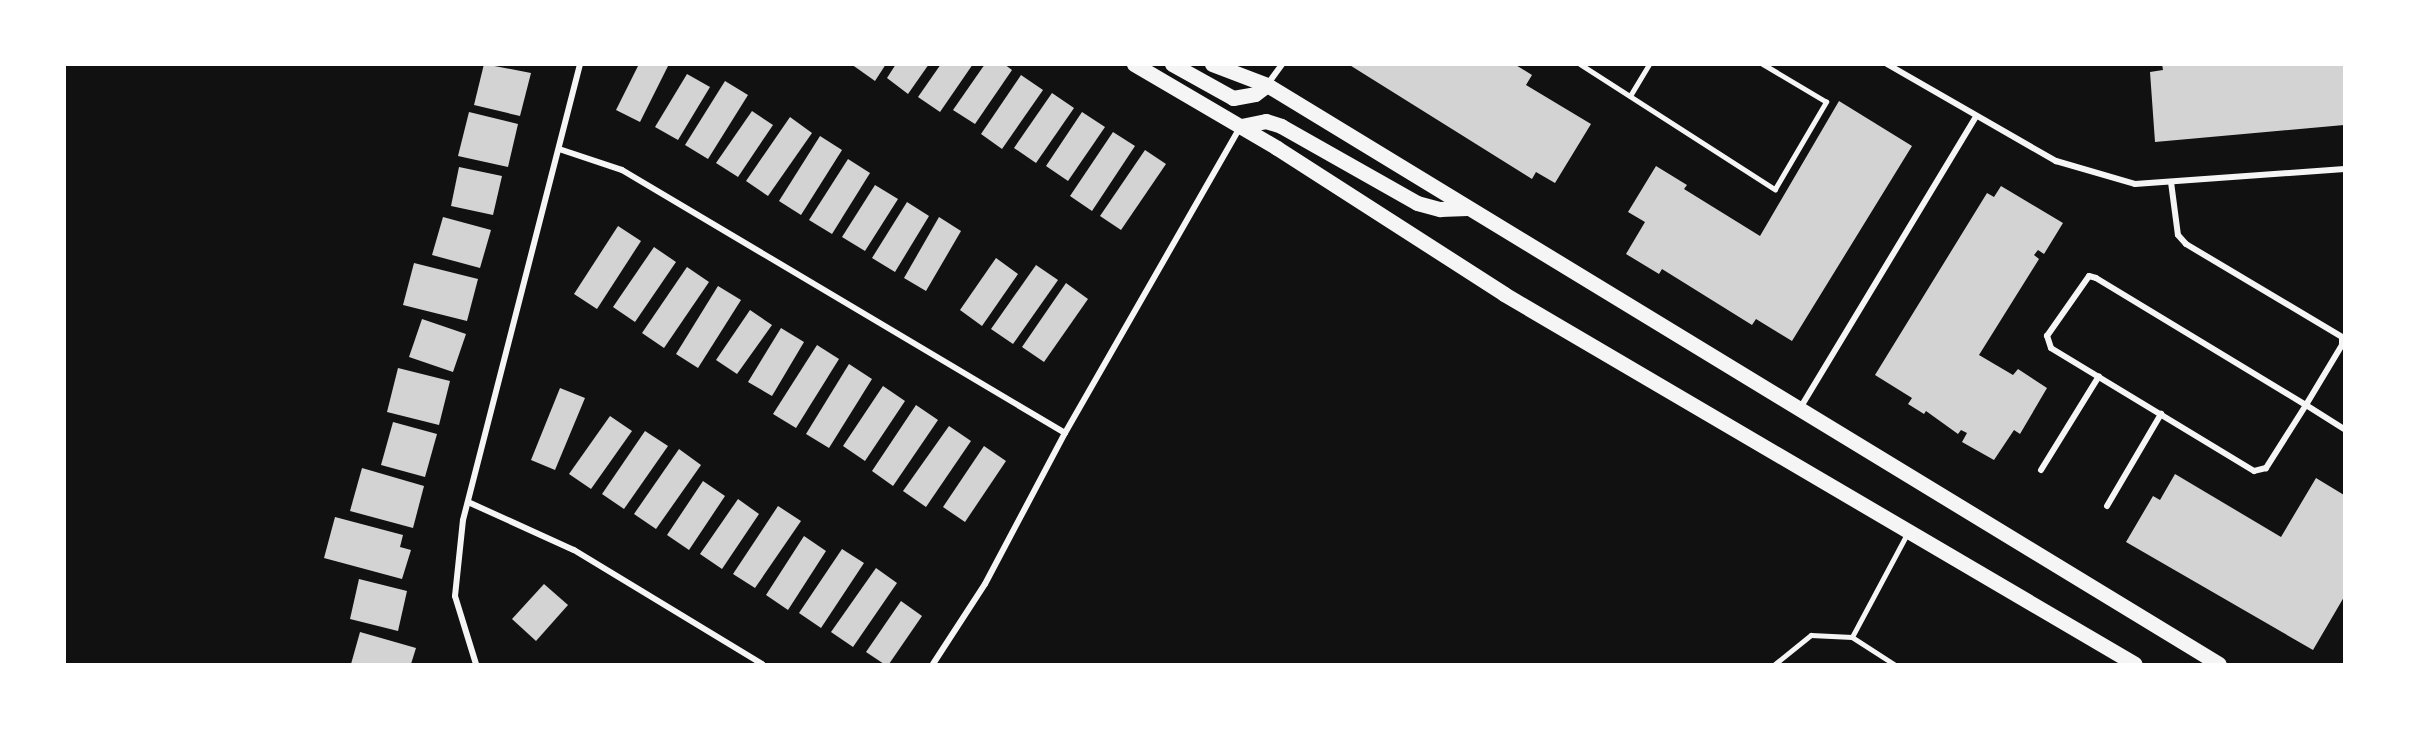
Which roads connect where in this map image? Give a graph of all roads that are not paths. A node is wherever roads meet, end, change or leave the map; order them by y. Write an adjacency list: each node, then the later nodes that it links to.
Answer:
1 (580, 64): 14 (street)
2 (1134, 64): 13 (main road)
3 (1172, 64): 10 (main road)
4 (1212, 64): 10 (main road)
5 (1282, 64): 10 (street)
6 (1580, 64): 11 (lane)
7 (1649, 64): 11 (lane)
8 (1762, 64): 11 (lane)
9 (1887, 64): 12 (street)
10 (1267, 85): 17 (main road)
11 (1630, 96)
12 (1975, 118): 16 (street); 20 (street)
13 (1241, 126): 17 (main road); 23 (street); 27 (main road)
14 (559, 149): 23 (street); 25 (street)
15 (2344, 169): 16 (street)
16 (2171, 182): 19 (street)
17 (1467, 208): 20 (main road)
18 (2099, 376): 19 (street); 21 (street); 24 (street)
19 (2306, 405): 21 (street); 22 (street)
20 (1799, 410): 35 (main road)
21 (2161, 414): 26 (street)
22 (2344, 429)
23 (1065, 433): 31 (street)
24 (2042, 470)
25 (468, 502): 29 (street); 30 (street)
26 (2107, 506)
27 (1909, 531): 28 (lane); 34 (main road)
28 (1852, 638): 32 (lane); 33 (lane)
29 (476, 664)
30 (762, 664)
31 (933, 664)
32 (1775, 664)
33 (1894, 664)
34 (2135, 664)
35 (2219, 664)

